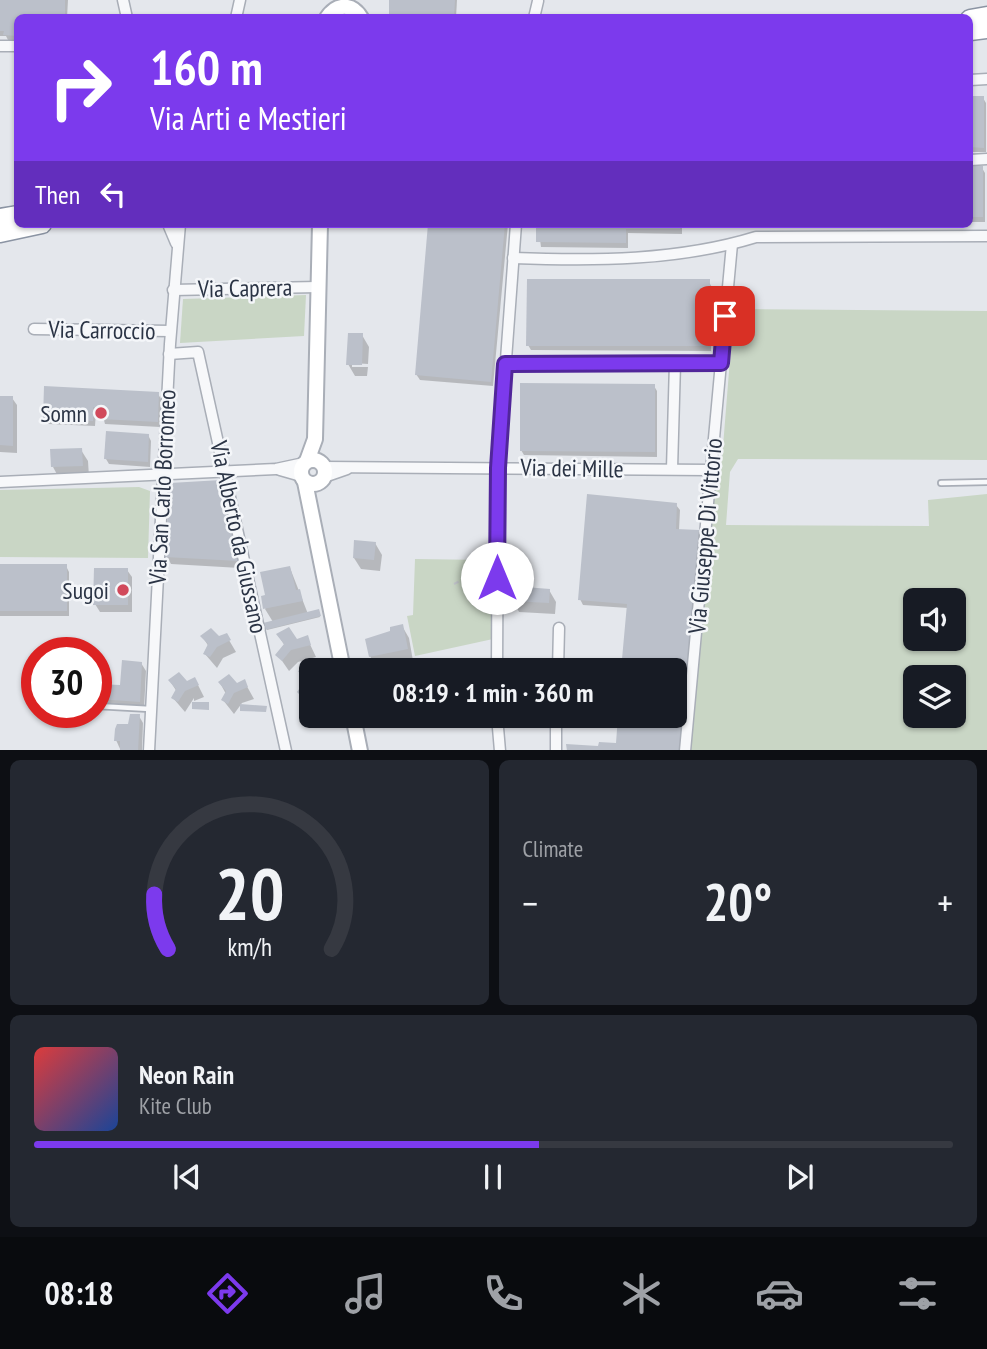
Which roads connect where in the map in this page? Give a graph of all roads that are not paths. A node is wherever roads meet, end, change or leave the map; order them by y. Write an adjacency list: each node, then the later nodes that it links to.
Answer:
1 (353, 9): 2 (street)
2 (331, 14)
3 (23, 228): 9 (highway)
4 (170, 228): 12 (street)
5 (179, 228): 12 (street, Via San Carlo Borromeo)
6 (321, 228): 15 (street)
7 (516, 228): 14 (street)
8 (756, 228): 11 (street)
9 (0, 233)
10 (987, 236): 11 (street)
11 (756, 237): 13 (street)
12 (176, 243): 16 (street, Via San Carlo Borromeo)
13 (732, 244): 14 (street); 21 (street, Via Giuseppe Di Vittorio)
14 (513, 258): 22 (street)
15 (318, 287): 16 (street, Via Caprera); 27 (street)
16 (173, 289): 18 (street, Via San Carlo Borromeo)
17 (34, 329): 18 (street, Via Carroccio)
18 (170, 331): 19 (street, Via San Carlo Borromeo)
19 (169, 354): 26 (street, Via Alberto da Giussano); 28 (street, Via San Carlo Borromeo)
20 (675, 363): 21 (street); 22 (street); 24 (street)
21 (721, 363): 25 (street, Via Giuseppe Di Vittorio)
22 (505, 364): 23 (street)
23 (498, 468): 24 (street, Via dei Mille); 27 (street, Via dei Mille); 34 (street)
24 (672, 469): 25 (street, Via dei Mille)
25 (710, 470): 46 (street, Via Giuseppe Di Vittorio)
26 (225, 471): 27 (street, Via dei Mille); 28 (street, Via dei Mille); 42 (street, Via Alberto da Giussano)
27 (313, 471): 33 (street)
28 (162, 472): 29 (street, Via dei Mille); 37 (street, Via San Carlo Borromeo)
29 (0, 482)
30 (987, 482): 31 (lane)
31 (941, 483)
32 (559, 628): 35 (street)
33 (340, 658)
34 (497, 658)
35 (558, 658)
36 (112, 707): 37 (lane)
37 (151, 709): 41 (street, Via San Carlo Borromeo)
38 (355, 728): 43 (street)
39 (498, 728): 44 (street)
40 (556, 728): 45 (street)
41 (149, 750)
42 (286, 750)
43 (360, 750)
44 (500, 750)
45 (556, 750)
46 (685, 750)

